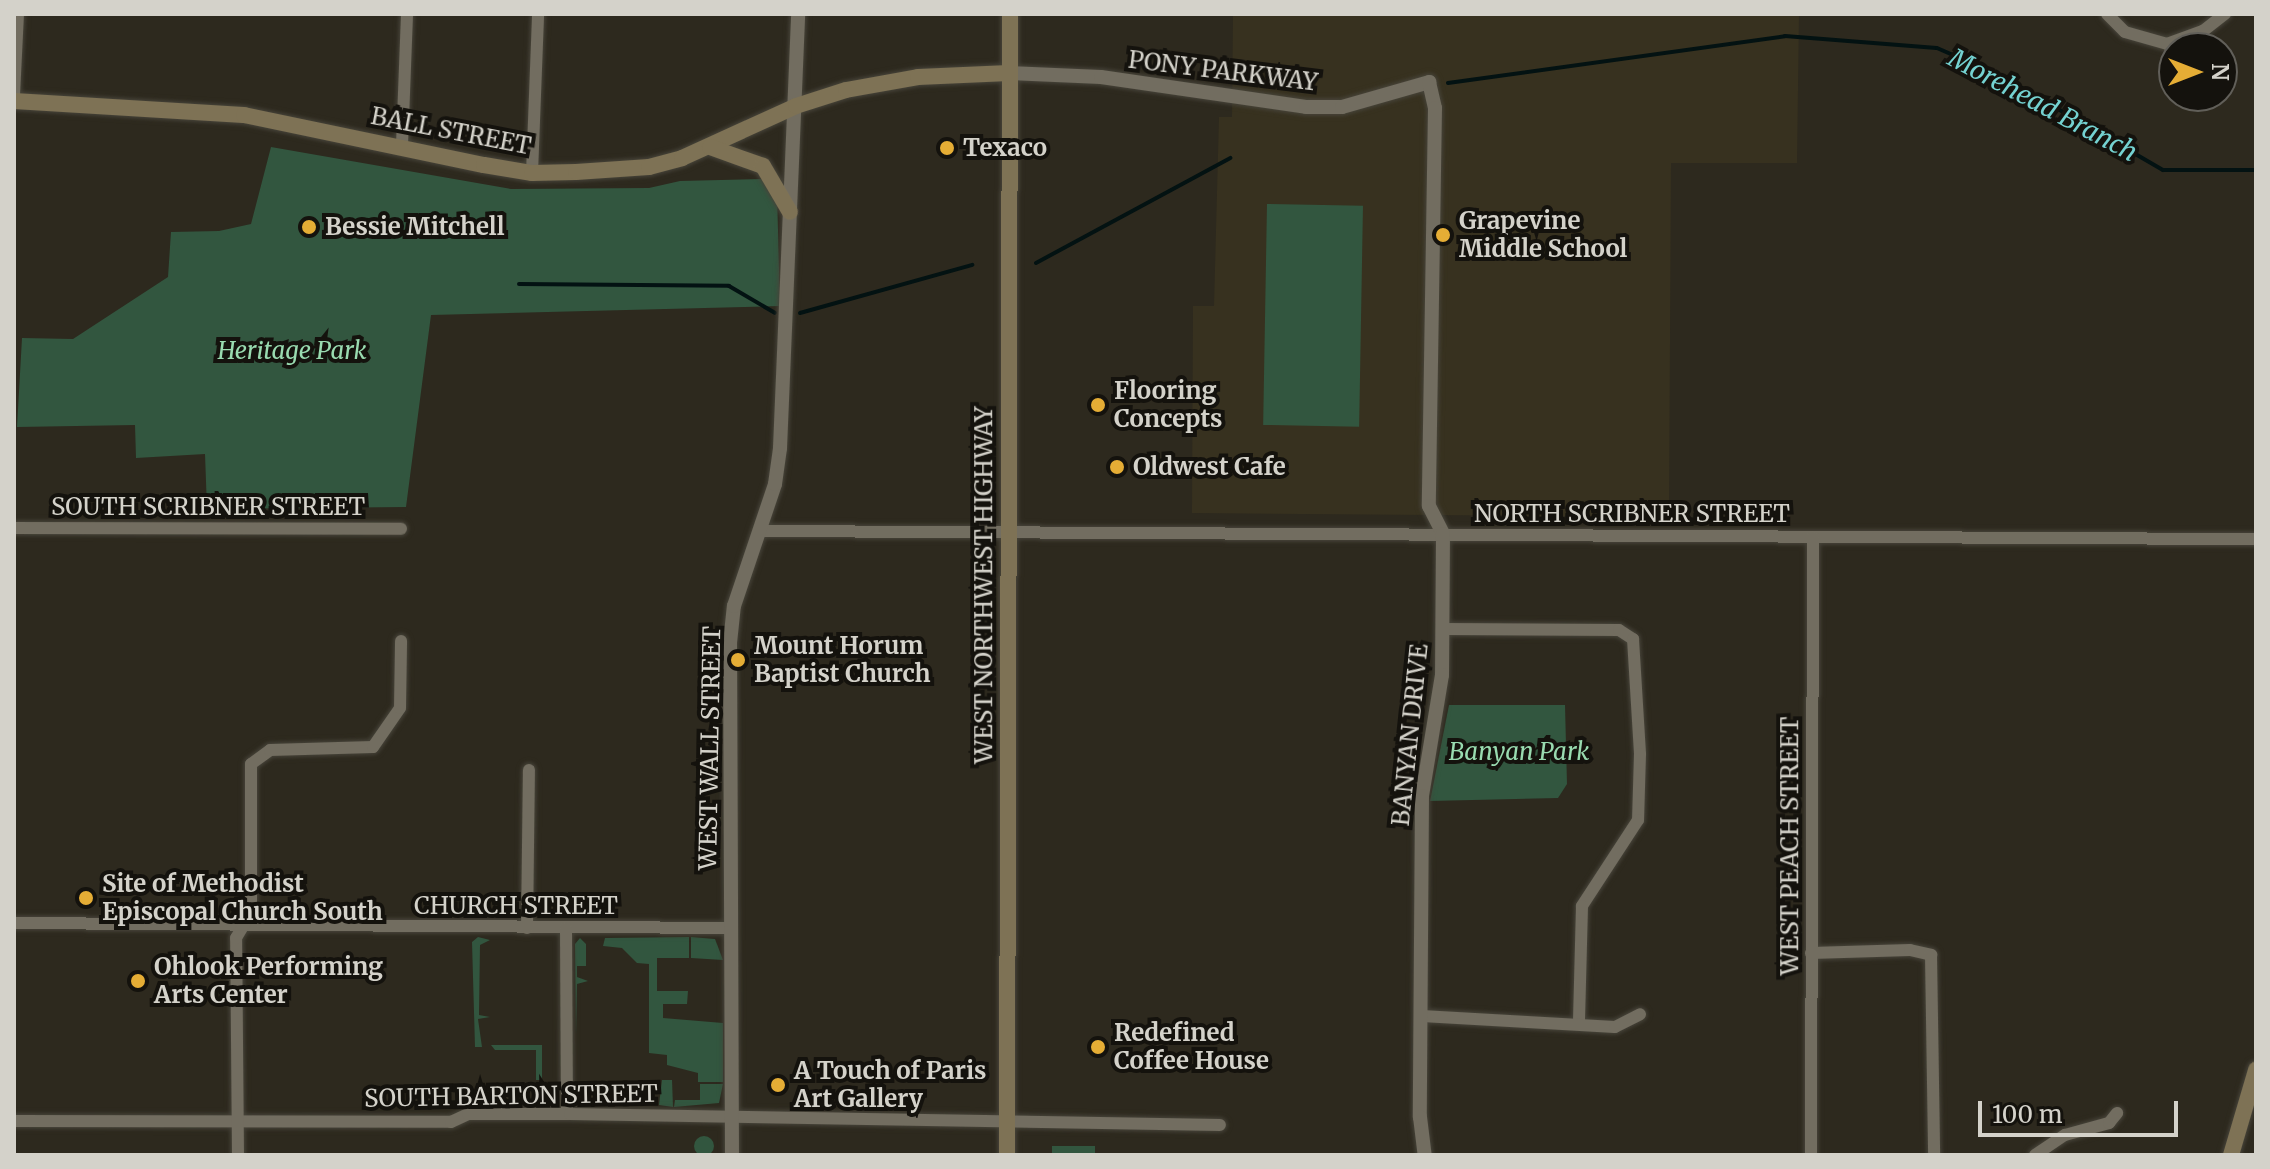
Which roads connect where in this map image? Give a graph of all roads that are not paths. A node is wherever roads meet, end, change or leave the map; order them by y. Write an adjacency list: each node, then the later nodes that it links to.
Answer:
1 (18, 14): 10 (street)
2 (407, 14): 12 (street)
3 (538, 14): 14 (street)
4 (798, 14): 11 (street, WEST WALL STREET)
5 (1010, 14): 8 (main road, WEST NORTHWEST HIGHWAY)
6 (2107, 14): 7 (street)
7 (2225, 14)
8 (1009, 73): 9 (street, PONY PARKWAY); 11 (main road, BALL STREET); 18 (main road, WEST NORTHWEST HIGHWAY)
9 (1429, 82): 20 (street, BANYAN DRIVE)
10 (14, 98): 12 (main road, BALL STREET)
11 (796, 106): 13 (main road, BALL STREET); 15 (street, WEST WALL STREET)
12 (402, 145): 14 (main road, BALL STREET)
13 (710, 147): 14 (main road, BALL STREET); 15 (main road)
14 (532, 173)
15 (790, 212): 19 (street, WEST WALL STREET)
16 (14, 528): 17 (street, SOUTH SCRIBNER STREET)
17 (401, 529)
18 (1007, 530): 19 (street); 20 (street, NORTH SCRIBNER STREET); 41 (main road, WEST NORTHWEST HIGHWAY)
19 (760, 531): 30 (street, WEST WALL STREET)
20 (1443, 534): 21 (street, NORTH SCRIBNER STREET); 23 (street, BANYAN DRIVE)
21 (1813, 537): 22 (street, NORTH SCRIBNER STREET); 31 (street, WEST PEACH STREET)
22 (2256, 539)
23 (1443, 629): 33 (street, BANYAN DRIVE); 34 (street)
24 (401, 641): 27 (street)
25 (529, 770): 28 (street)
26 (14, 923): 27 (street, CHURCH STREET)
27 (243, 925): 28 (street, CHURCH STREET); 39 (street)
28 (527, 928): 29 (street, CHURCH STREET)
29 (566, 928): 30 (street, CHURCH STREET); 37 (street)
30 (730, 928): 38 (street, WEST WALL STREET)
31 (1811, 953): 47 (street, WEST PEACH STREET); 48 (street)
32 (1640, 1014): 34 (street)
33 (1422, 1016): 34 (street); 46 (street, BANYAN DRIVE)
34 (1579, 1022)
35 (2256, 1070): 50 (main road)
36 (2117, 1113): 49 (street)
37 (567, 1114): 38 (street, SOUTH BARTON STREET); 39 (street, SOUTH BARTON STREET)
38 (731, 1115): 41 (street, SOUTH BARTON STREET); 45 (street, WEST WALL STREET)
39 (238, 1120): 40 (street, SOUTH BARTON STREET); 44 (street)
40 (14, 1121)
41 (1008, 1123): 42 (street, SOUTH BARTON STREET); 43 (main road, WEST NORTHWEST HIGHWAY)
42 (1220, 1125)
43 (1006, 1153)
44 (238, 1155)
45 (732, 1155)
46 (1425, 1155)
47 (1811, 1155)
48 (1934, 1155)
49 (2035, 1155)
50 (2231, 1155)

